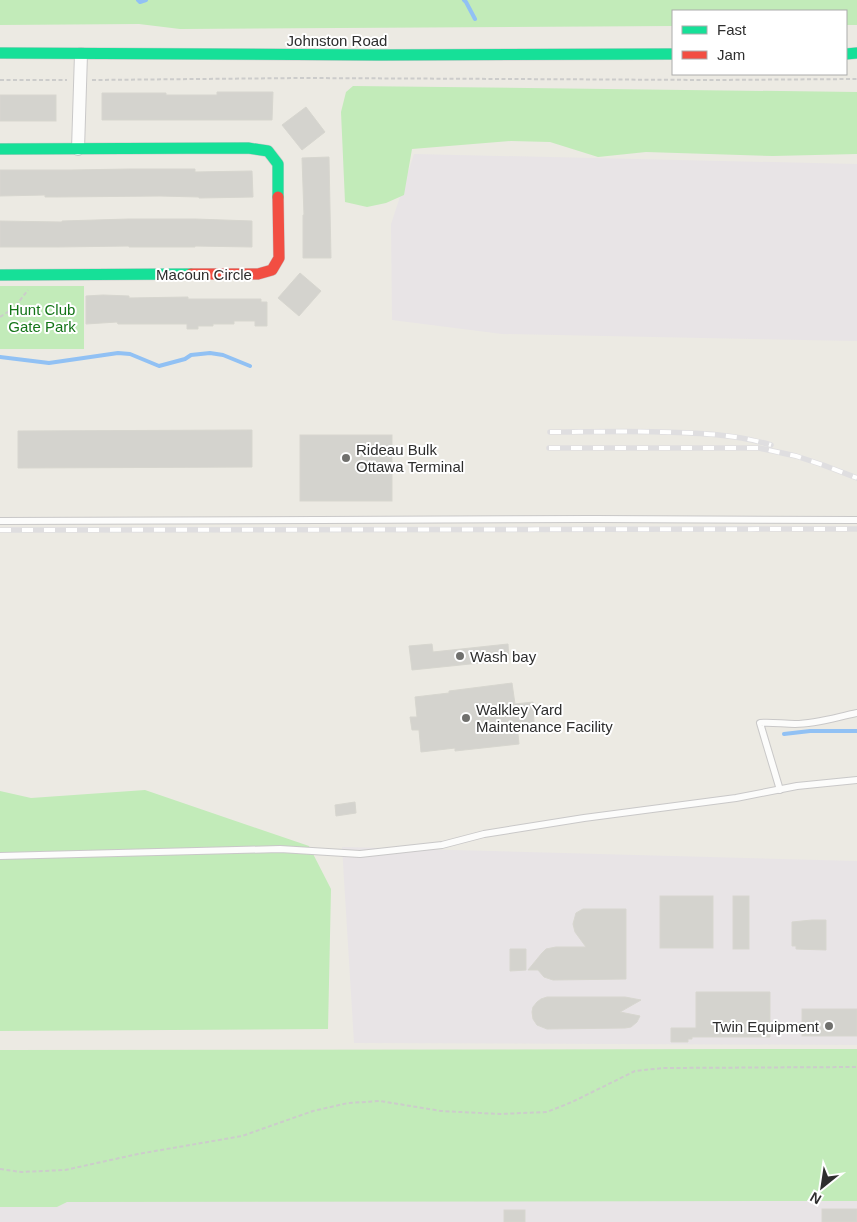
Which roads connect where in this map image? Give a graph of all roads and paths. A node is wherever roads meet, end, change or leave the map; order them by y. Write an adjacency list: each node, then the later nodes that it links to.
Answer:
1 (0, 53): 2 (street, Johnston Road)
2 (82, 54): 3 (street, Johnston Road); 6 (street)
3 (672, 54)
4 (857, 79): 6 (path)
5 (0, 80): 6 (path)
6 (80, 80): 8 (street)
7 (0, 149): 8 (street, Macoun Circle)
8 (78, 149): 10 (street, Macoun Circle)
9 (0, 275): 10 (street, Macoun Circle)
10 (37, 275): 11 (path)
11 (0, 317)
12 (857, 520): 13 (lane)
13 (0, 521)
14 (857, 713): 16 (lane)
15 (857, 780): 16 (lane)
16 (780, 790): 17 (lane)
17 (0, 856)
18 (857, 1067): 19 (path)
19 (0, 1169)

